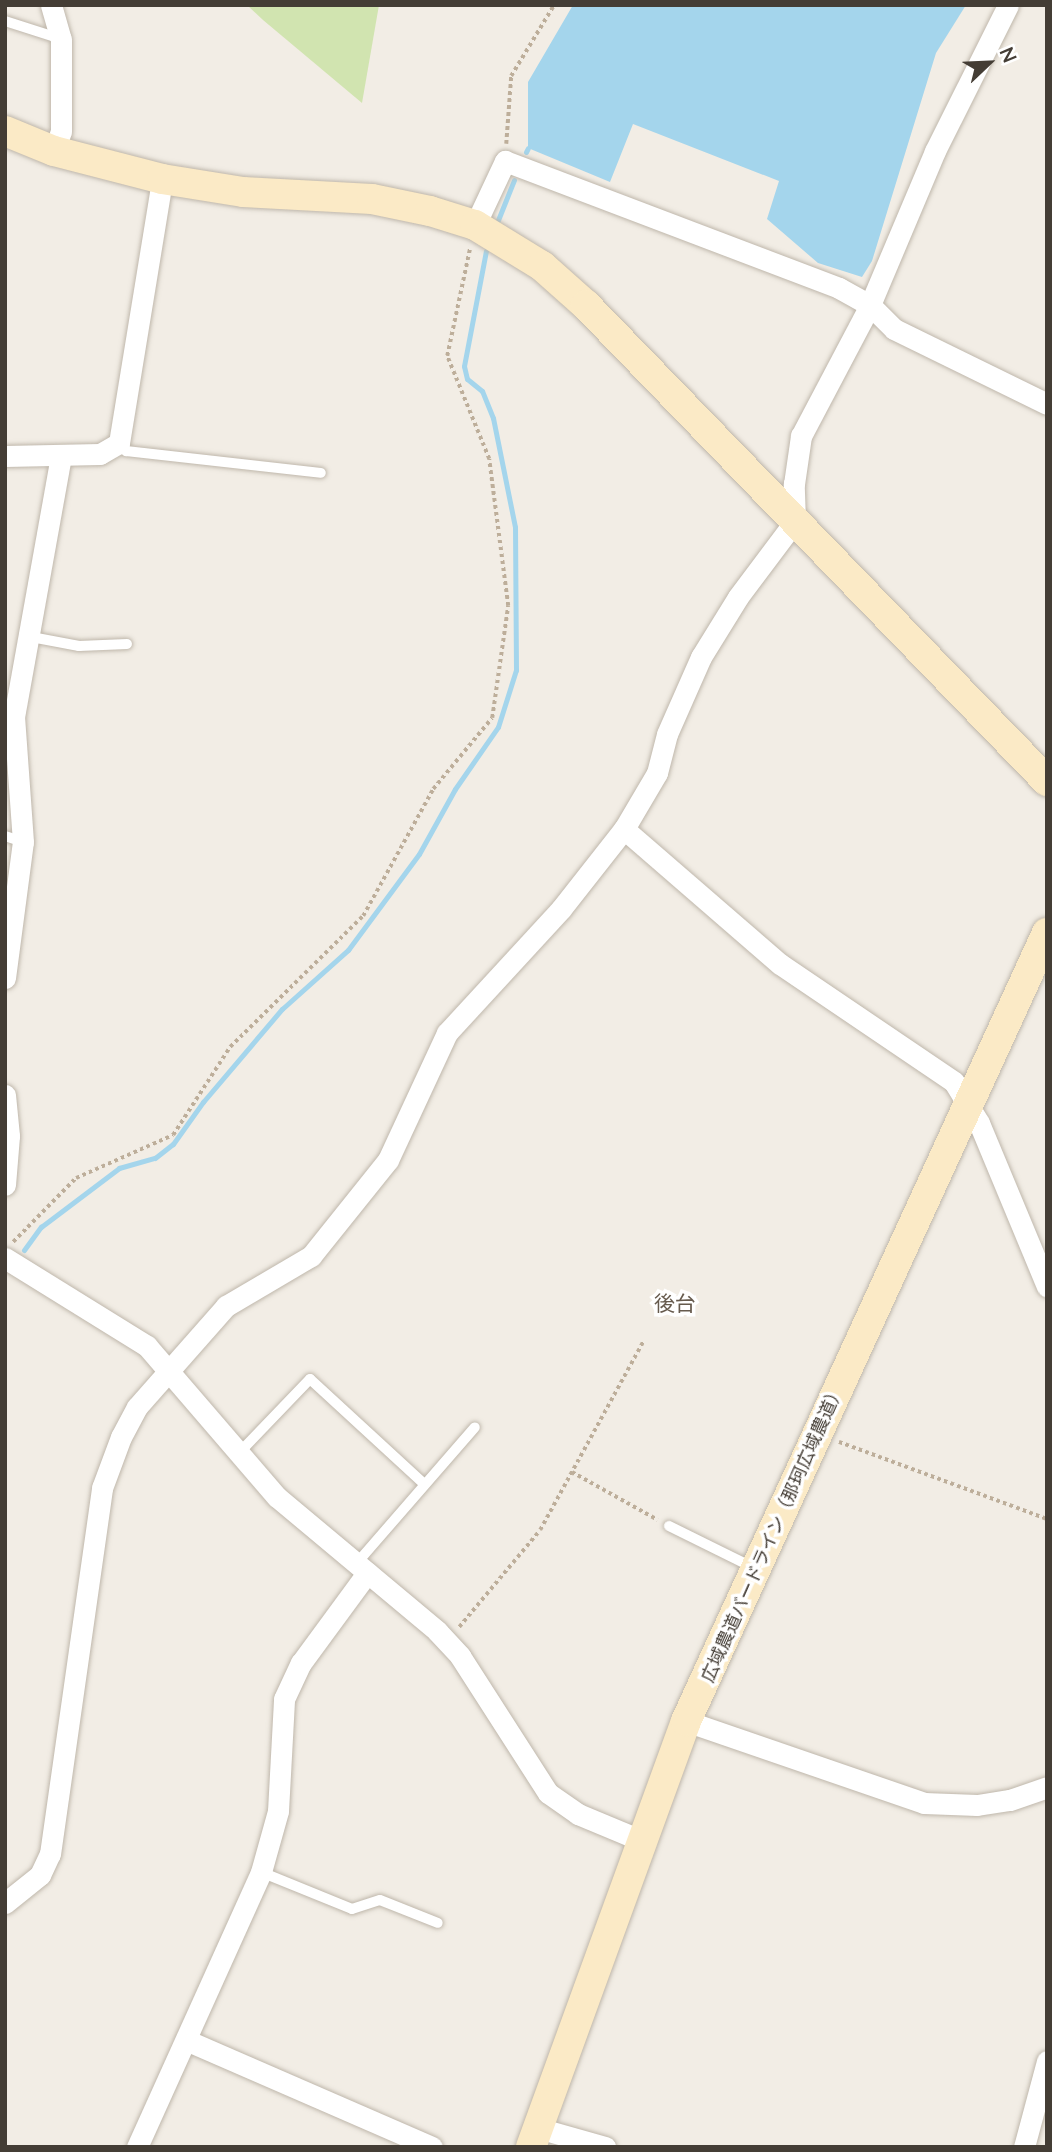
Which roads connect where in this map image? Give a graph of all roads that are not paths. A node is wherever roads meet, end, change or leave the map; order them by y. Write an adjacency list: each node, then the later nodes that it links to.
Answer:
1 (51, 5): 4 (street)
2 (1008, 5): 9 (street)
3 (5, 21): 4 (lane)
4 (61, 39): 6 (street)
5 (5, 131): 6 (street)
6 (54, 151): 7 (street)
7 (162, 179): 8 (street); 11 (street)
8 (475, 225): 9 (street); 15 (street)
9 (870, 305): 10 (street); 15 (street)
10 (1047, 404)
11 (119, 443): 13 (street); 14 (lane)
12 (5, 456): 13 (street)
13 (61, 456): 16 (street)
14 (321, 473)
15 (795, 521): 18 (street); 20 (street)
16 (26, 636): 17 (lane); 19 (street)
17 (127, 644)
18 (1047, 781)
19 (12, 790): 21 (street)
20 (624, 829): 25 (street); 29 (street)
21 (14, 839): 23 (street)
22 (1047, 933): 25 (street, 広域農道バードライン（那珂広域農道）)
23 (5, 978)
24 (5, 1095): 26 (street)
25 (967, 1106): 28 (street); 34 (street, 広域農道バードライン（那珂広域農道）)
26 (5, 1185)
27 (5, 1258): 29 (street)
28 (1047, 1286)
29 (170, 1369): 31 (street); 40 (street)
30 (475, 1427): 32 (lane)
31 (238, 1454): 32 (lane); 35 (street)
32 (423, 1483): 35 (lane)
33 (669, 1526): 34 (lane)
34 (754, 1568): 36 (street, 広域農道バードライン（那珂広域農道）)
35 (362, 1569): 38 (street); 39 (street)
36 (687, 1721): 37 (street); 38 (street, 広域農道バードライン（那珂広域農道）)
37 (1047, 1787)
38 (643, 1841): 44 (street, 広域農道バードライン（那珂広域農道）)
39 (261, 1872): 41 (lane); 42 (street)
40 (5, 1903)
41 (438, 1923)
42 (186, 2040): 45 (street); 46 (street)
43 (1046, 2073): 48 (street)
44 (535, 2137): 47 (street)
45 (137, 2147)
46 (432, 2147)
47 (605, 2147)
48 (1024, 2147)

